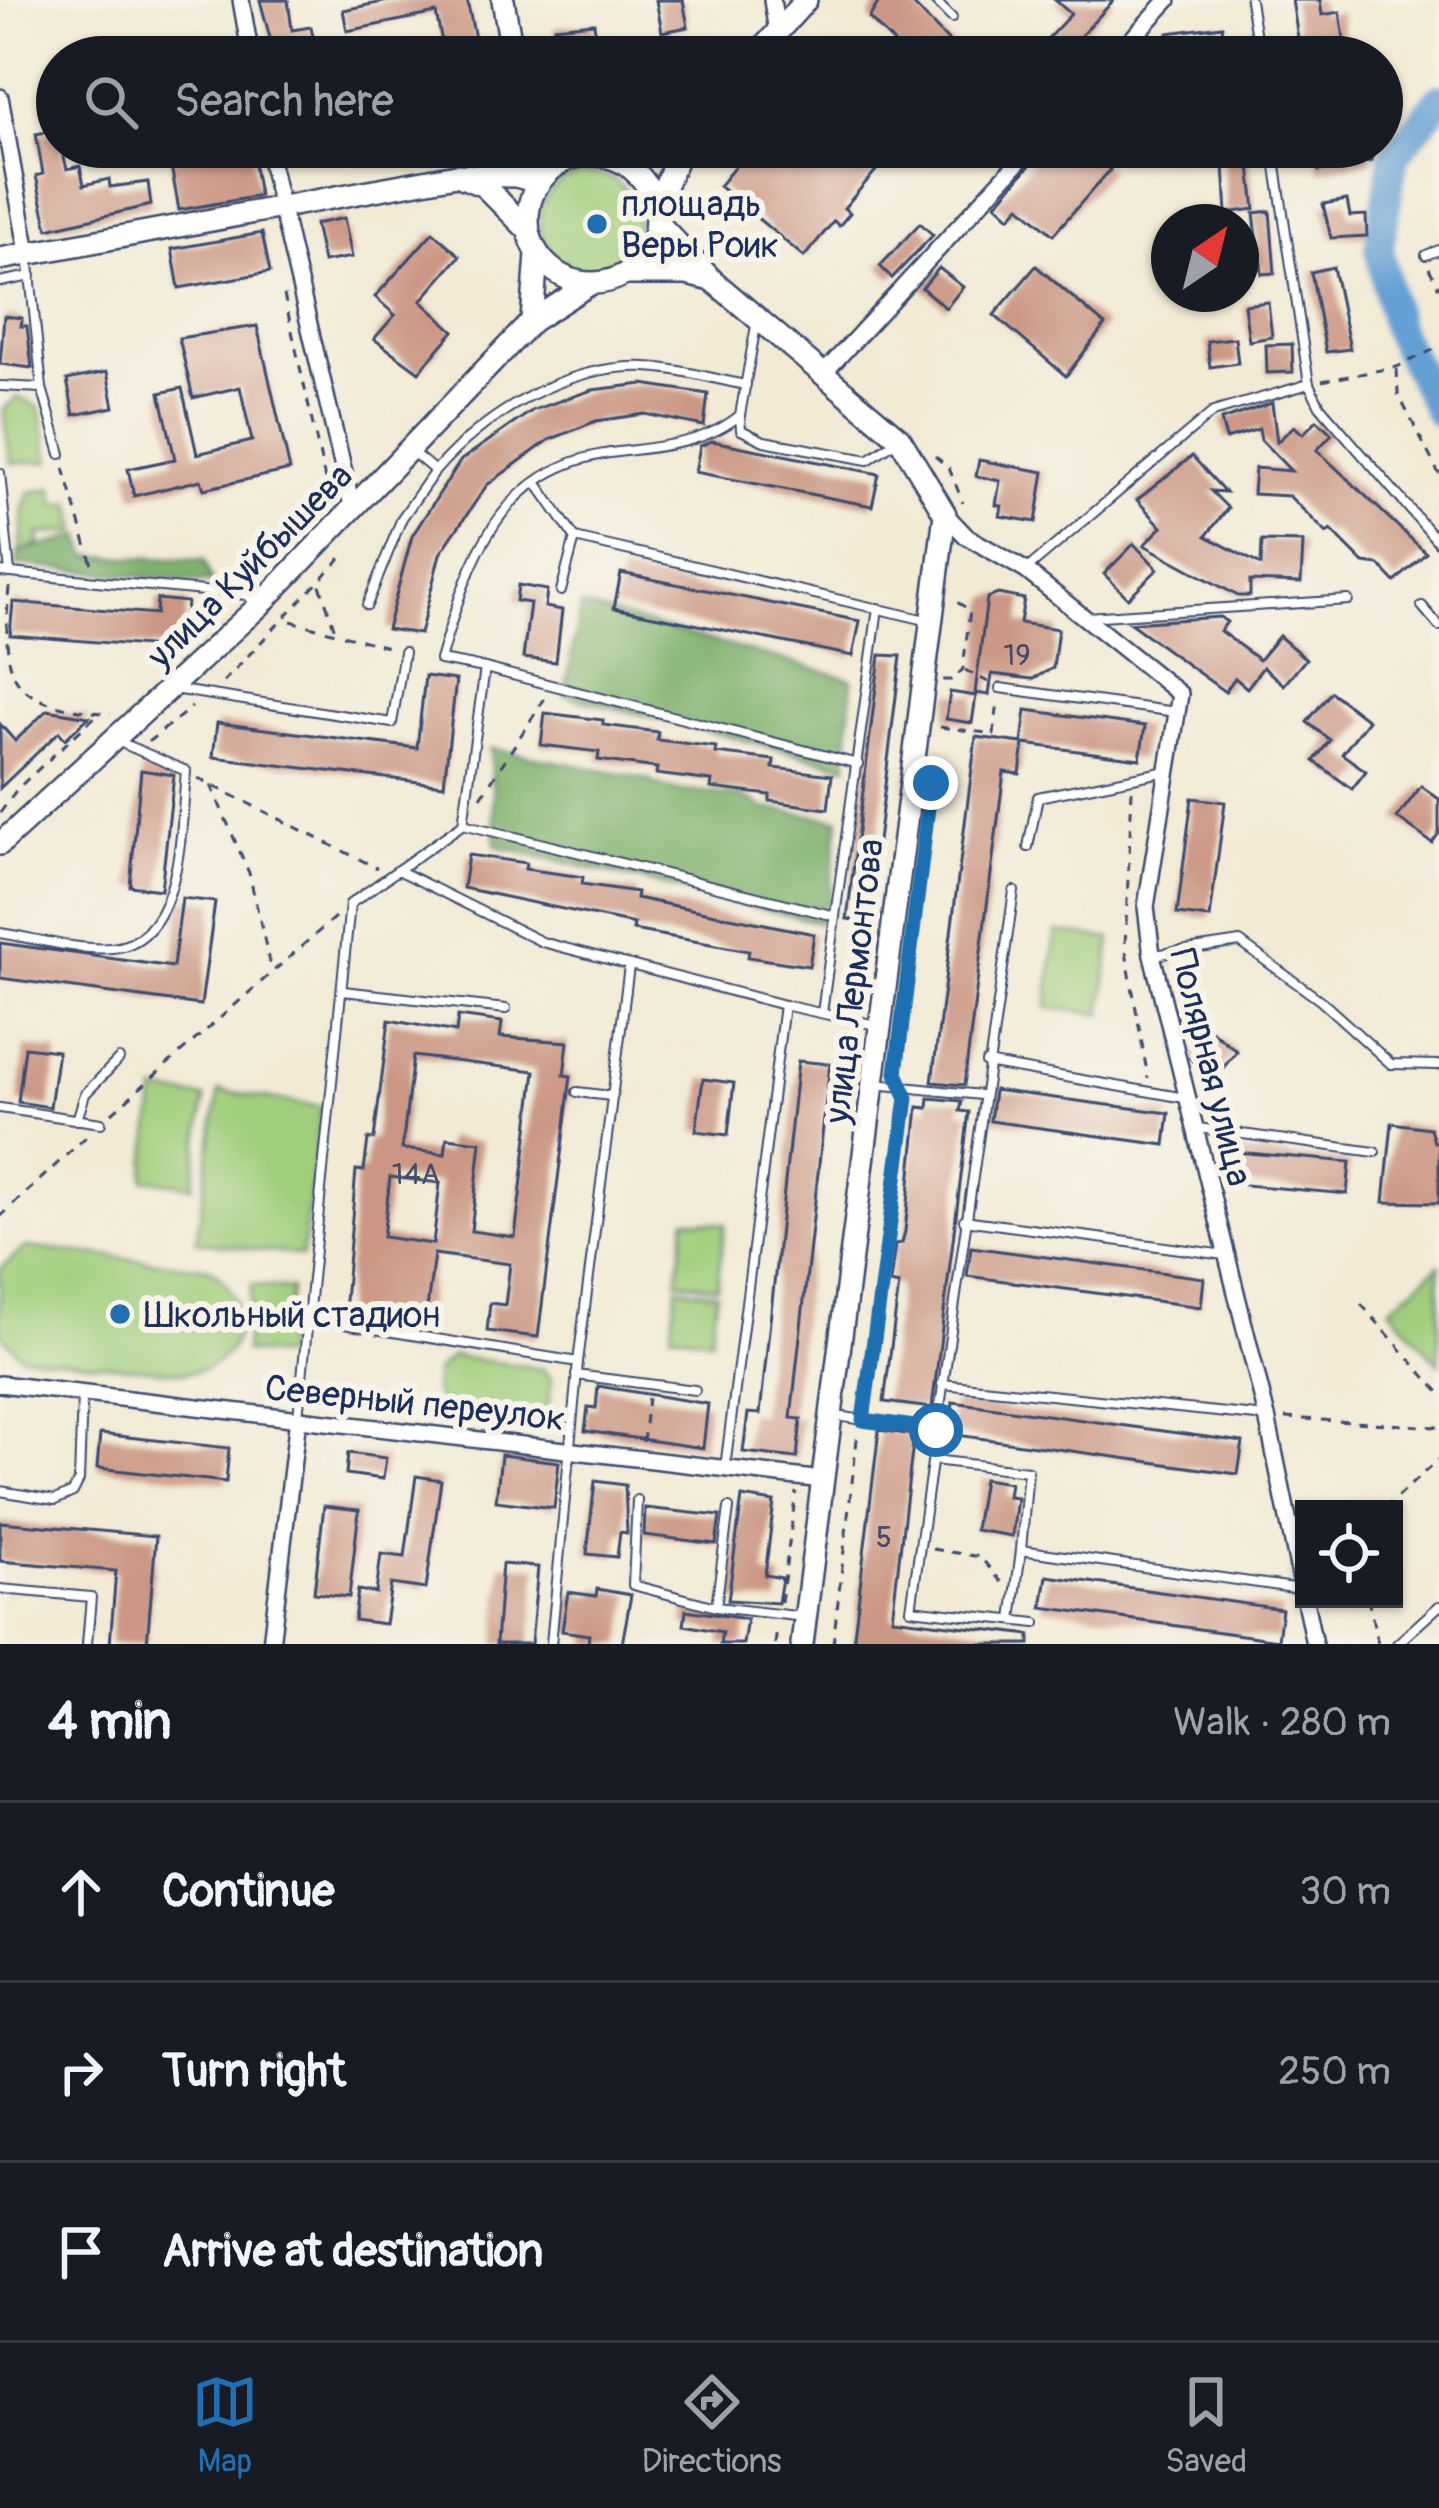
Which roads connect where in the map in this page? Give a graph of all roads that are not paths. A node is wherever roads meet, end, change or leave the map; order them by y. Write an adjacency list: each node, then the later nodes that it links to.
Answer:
1 (241, 0): 10 (street)
2 (503, 0): 11 (main road)
3 (772, 0): 9 (street)
4 (806, 0): 9 (main road)
5 (934, 0): 8 (lane)
6 (1168, 0): 13 (street)
7 (1250, 0): 14 (lane)
8 (952, 18)
9 (777, 32): 12 (main road)
10 (247, 36)
11 (509, 36)
12 (773, 36)
13 (1135, 36)
14 (1256, 36)
15 (0, 97): 32 (street)
16 (271, 168): 25 (street)
17 (538, 168): 24 (main road)
18 (556, 168): 24 (main road)
19 (626, 168): 26 (main road)
20 (674, 168): 26 (main road)
21 (1013, 168): 39 (street)
22 (1276, 168): 40 (lane)
23 (456, 175): 24 (main road); 25 (main road); 27 (main road)
24 (542, 178): 27 (main road)
25 (278, 210): 32 (main road); 51 (street)
26 (656, 215): 33 (main road); 34 (main road)
27 (528, 230): 29 (main road)
28 (1439, 250): 30 (lane)
29 (537, 254): 36 (main road); 38 (main road)
30 (1426, 255)
31 (0, 259): 32 (main road)
32 (29, 264): 35 (lane); 43 (lane)
33 (626, 274): 34 (main road); 36 (main road)
34 (712, 280): 37 (main road)
35 (0, 282)
36 (590, 284): 38 (main road, улица Куйбышева)
37 (757, 318): 39 (main road); 41 (lane)
38 (532, 321): 46 (main road, улица Куйбышева)
39 (823, 374): 45 (main road)
40 (1309, 384): 54 (lane); 55 (lane)
41 (746, 385): 44 (lane); 48 (lane)
42 (0, 386): 43 (lane)
43 (42, 388): 47 (lane)
44 (740, 416): 45 (lane); 50 (lane)
45 (900, 439): 52 (main road)
46 (410, 450): 48 (lane); 51 (main road, улица Куйбышева)
47 (61, 454)
48 (435, 471): 59 (lane)
49 (0, 473): 56 (lane)
50 (536, 482): 53 (lane); 67 (lane)
51 (342, 509): 60 (main road, улица Куйбышева)
52 (945, 514): 55 (street); 64 (main road, улица Лермонтова)
53 (575, 538): 57 (lane); 62 (lane)
54 (1439, 543)
55 (1025, 570): 63 (street)
56 (5, 573): 60 (lane)
57 (561, 591)
58 (1348, 600): 63 (lane)
59 (368, 605)
60 (260, 606): 68 (main road, улица Куйбышева)
61 (1422, 606): 65 (lane)
62 (878, 608): 64 (lane); 72 (lane)
63 (1084, 617): 70 (street)
64 (932, 621): 87 (main road, улица Лермонтова)
65 (1439, 626)
66 (404, 652): 68 (lane)
67 (485, 668): 72 (lane); 74 (lane)
68 (171, 688): 71 (main road, улица Куйбышева)
69 (1000, 688): 70 (lane)
70 (1178, 712): 73 (street, Полярная улица)
71 (113, 740): 75 (main road, улица Куйбышева); 80 (lane)
72 (858, 764): 79 (lane)
73 (1169, 771): 76 (lane); 81 (street, Полярная улица)
74 (464, 824): 77 (lane); 79 (lane)
75 (0, 844)
76 (1028, 847)
77 (395, 872): 82 (lane); 83 (lane)
78 (1014, 891): 89 (lane)
79 (835, 916): 86 (lane)
80 (0, 933)
81 (1152, 956): 90 (lane); 95 (street, Полярная улица)
82 (629, 966): 84 (lane); 94 (lane)
83 (343, 991): 85 (lane); 103 (lane)
84 (784, 1005): 86 (lane); 116 (lane)
85 (506, 1009)
86 (821, 1013): 87 (lane)
87 (881, 1026): 91 (main road, улица Лермонтова)
88 (119, 1059): 97 (lane)
89 (986, 1064): 93 (lane); 95 (lane)
90 (1439, 1065)
91 (873, 1084): 93 (lane); 110 (main road, улица Лермонтова)
92 (578, 1092): 94 (lane)
93 (981, 1095): 101 (lane)
94 (610, 1096): 104 (lane)
95 (1191, 1099): 99 (street, Полярная улица)
96 (0, 1108): 97 (lane)
97 (77, 1120): 98 (lane)
98 (101, 1123)
99 (1198, 1128): 100 (lane); 102 (street, Полярная улица)
100 (1375, 1152)
101 (964, 1220): 102 (lane); 107 (lane)
102 (1226, 1255): 111 (street, Полярная улица)
103 (307, 1318): 104 (lane); 112 (lane)
104 (578, 1362): 105 (lane)
105 (576, 1375): 108 (lane); 114 (lane)
106 (0, 1384): 109 (street, Северный переулок)
107 (942, 1384): 111 (lane); 113 (lane)
108 (694, 1390)
109 (82, 1396): 112 (street, Северный переулок); 118 (lane)
110 (832, 1415): 113 (lane); 117 (main road, улица Лермонтова)
111 (1268, 1417): 122 (street, Полярная улица)
112 (298, 1418): 114 (street, Северный переулок); 133 (street)
113 (936, 1430): 115 (lane)
114 (570, 1450): 116 (street, Северный переулок); 134 (lane)
115 (933, 1460): 121 (lane); 129 (lane)
116 (724, 1469): 117 (street, Северный переулок)
117 (812, 1479): 128 (main road, улица Лермонтова)
118 (0, 1491)
119 (637, 1500): 126 (lane)
120 (729, 1508): 126 (lane)
121 (1021, 1550): 123 (lane); 129 (lane)
122 (1295, 1558)
123 (1295, 1588)
124 (0, 1589): 132 (lane)
125 (1439, 1606): 136 (lane)
126 (716, 1607): 128 (lane)
127 (1306, 1608): 131 (street, Полярная улица)
128 (806, 1618): 135 (main road, улица Лермонтова)
129 (1012, 1621): 130 (lane)
130 (1036, 1623)
131 (1314, 1643)
132 (88, 1644)
133 (271, 1644)
134 (551, 1644)
135 (802, 1644)
136 (1397, 1644)

